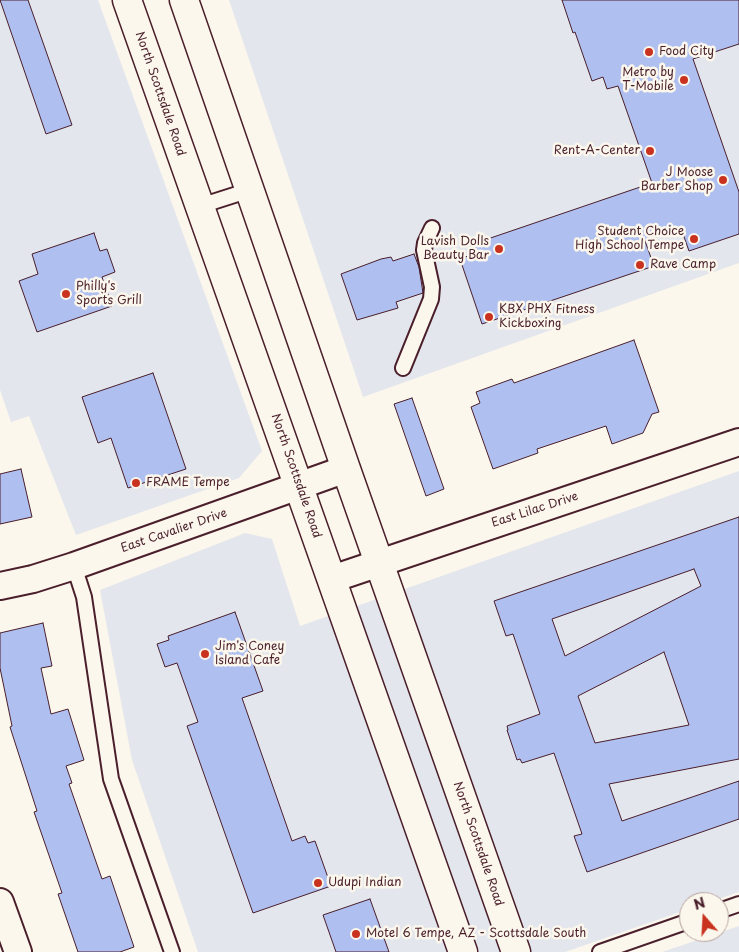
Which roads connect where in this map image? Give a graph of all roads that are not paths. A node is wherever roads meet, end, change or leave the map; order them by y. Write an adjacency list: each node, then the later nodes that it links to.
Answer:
1 (127, 0): 4 (main road, North Scottsdale Road)
2 (184, 0): 3 (main road, North Scottsdale Road)
3 (250, 190): 4 (lane); 8 (main road, North Scottsdale Road)
4 (200, 206): 9 (main road, North Scottsdale Road)
5 (432, 228): 6 (lane)
6 (403, 368)
7 (739, 442): 10 (street, East Lilac Drive)
8 (346, 469): 9 (street, East Cavalier Drive); 10 (main road, North Scottsdale Road)
9 (300, 486): 11 (street, East Cavalier Drive); 12 (main road, North Scottsdale Road)
10 (379, 562): 12 (street, East Lilac Drive); 19 (main road, North Scottsdale Road)
11 (74, 566): 13 (street, East Cavalier Drive); 17 (lane)
12 (332, 579): 18 (main road, North Scottsdale Road)
13 (0, 586)
14 (0, 903): 16 (street)
15 (679, 924): 20 (lane)
16 (18, 952)
17 (172, 952)
18 (462, 952)
19 (516, 952)
20 (600, 952)

